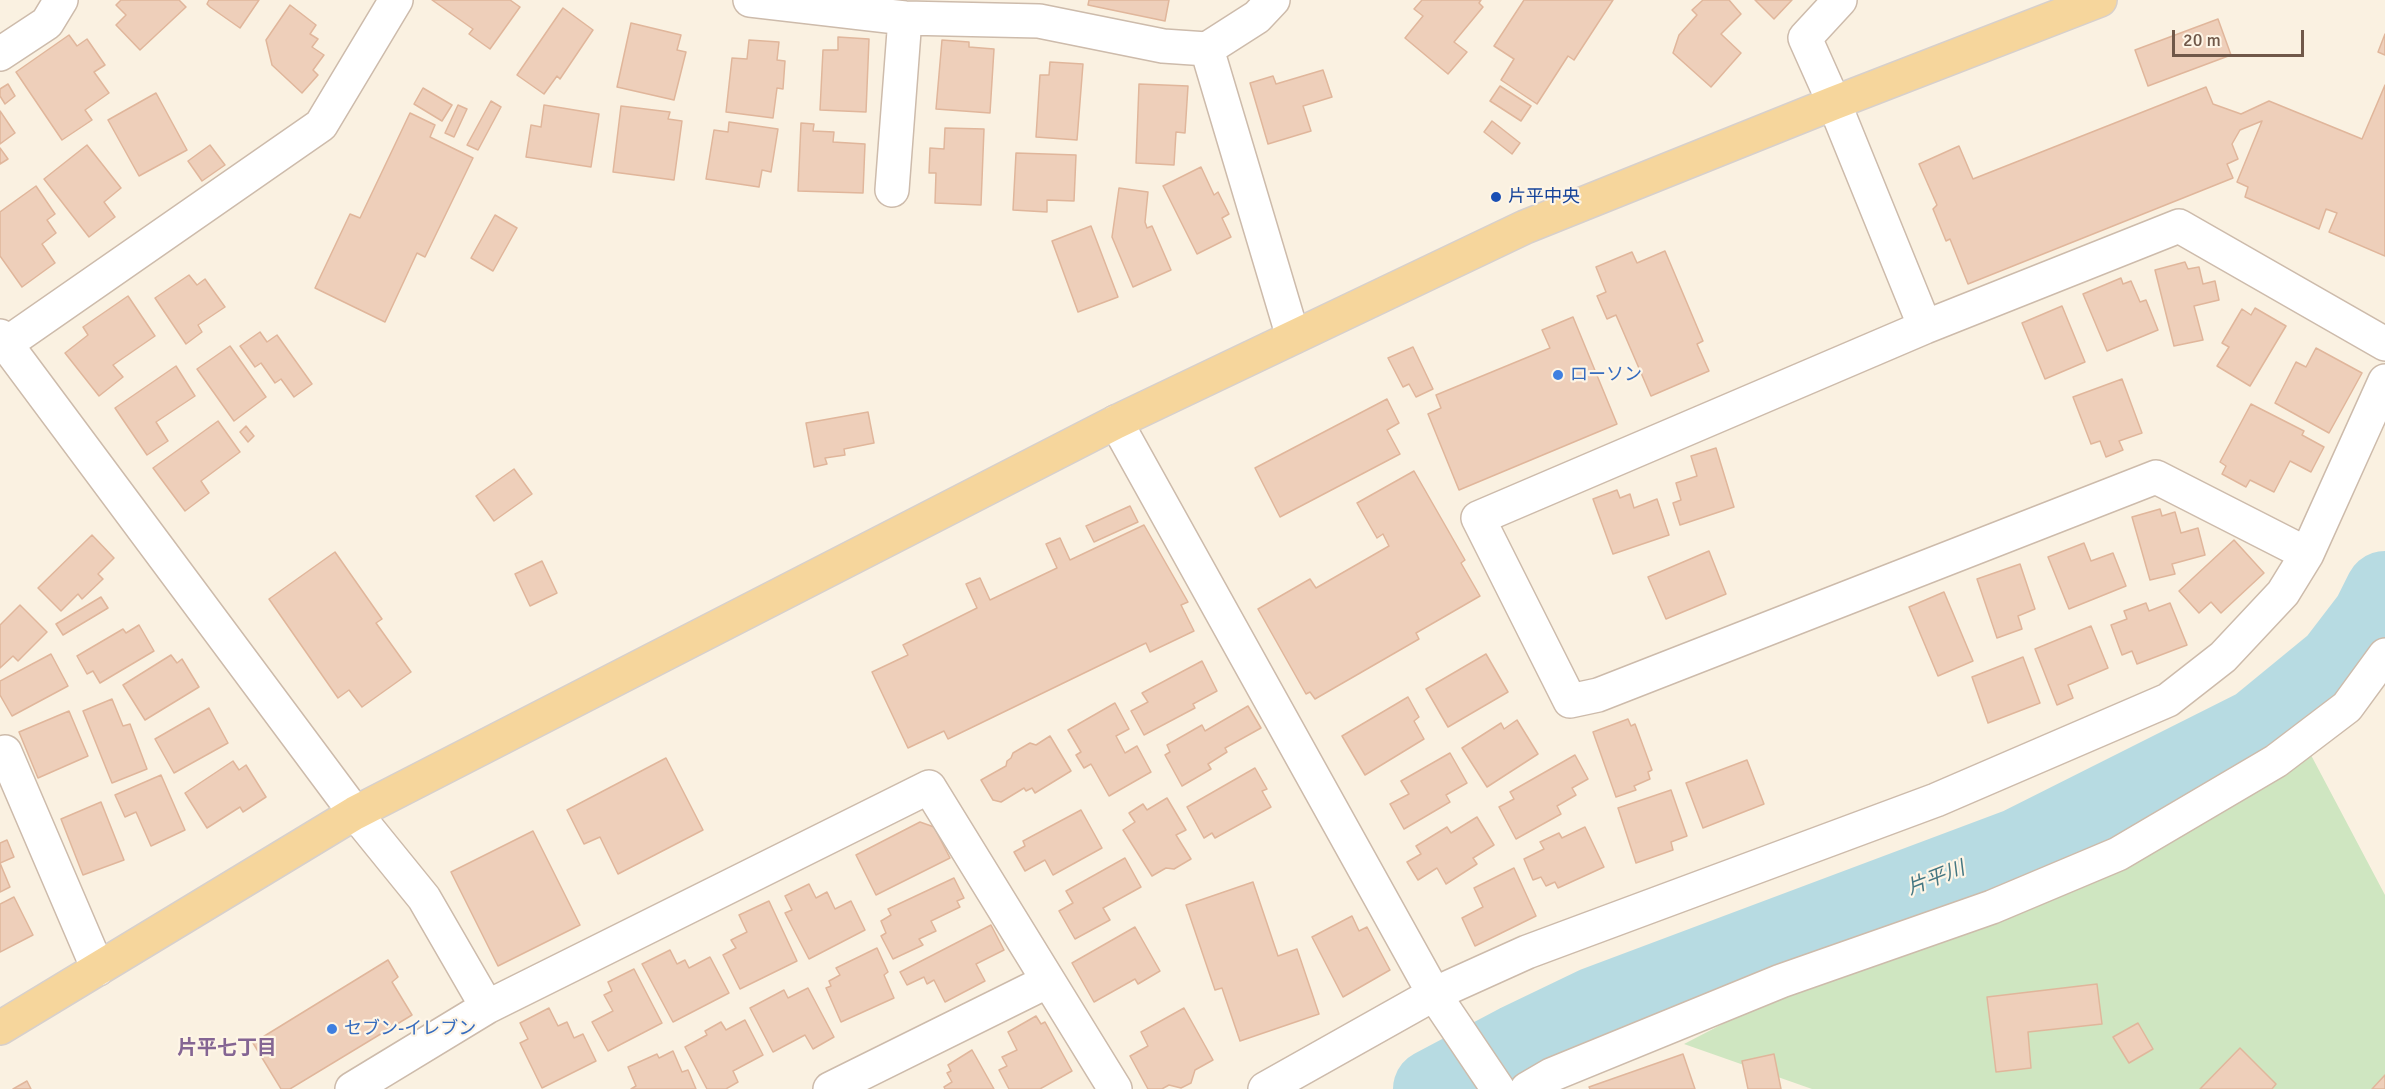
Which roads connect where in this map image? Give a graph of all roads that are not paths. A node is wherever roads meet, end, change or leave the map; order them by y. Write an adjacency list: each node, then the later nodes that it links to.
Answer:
1 (61, 0): 9 (street)
2 (396, 0): 14 (street)
3 (750, 0): 7 (street)
4 (1273, 0): 8 (street)
5 (1840, 0): 10 (street)
6 (2100, 0): 10 (main road)
7 (905, 18): 8 (street); 11 (street)
8 (1207, 49): 13 (street)
9 (0, 54)
10 (1834, 103): 12 (street); 13 (main road)
11 (892, 190)
12 (1925, 327): 15 (street); 18 (street)
13 (1293, 337): 17 (main road)
14 (3, 340): 21 (street)
15 (2385, 344)
16 (2385, 381): 18 (street)
17 (1116, 423): 21 (main road); 25 (street)
18 (2307, 554): 25 (street)
19 (2385, 655): 31 (street)
20 (5, 752): 22 (street)
21 (356, 813): 22 (main road); 24 (street)
22 (98, 969): 26 (main road)
23 (1048, 981): 24 (street); 28 (street); 29 (street)
24 (487, 1007): 27 (street)
25 (1443, 1007): 30 (street); 31 (street)
26 (0, 1028)
27 (352, 1089)
28 (830, 1089)
29 (1115, 1089)
30 (1265, 1089)
31 (1508, 1089)

